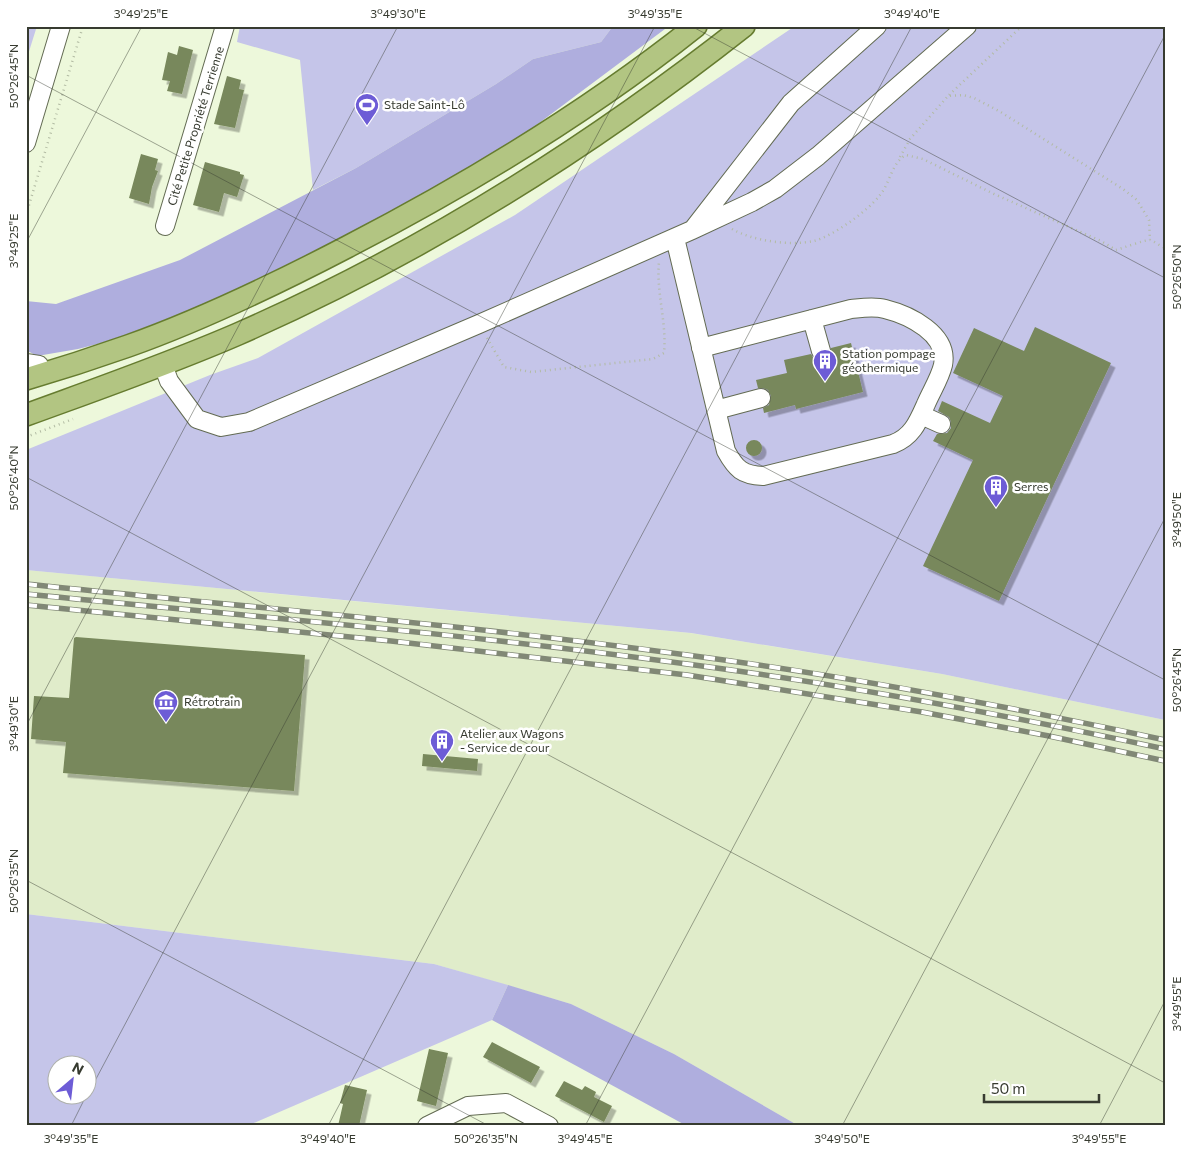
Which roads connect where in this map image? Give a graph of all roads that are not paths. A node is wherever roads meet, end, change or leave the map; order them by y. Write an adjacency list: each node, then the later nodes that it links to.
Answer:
1 (61, 26): 7 (street)
2 (225, 26): 8 (street, Cité Petite Propriété Terrienne)
3 (696, 26): 15 (main road)
4 (744, 26): 14 (main road)
5 (877, 26): 9 (street)
6 (967, 26): 9 (street)
7 (26, 143)
8 (165, 226)
9 (692, 230): 10 (street)
10 (668, 240): 12 (street); 14 (street)
11 (812, 319): 12 (street); 13 (street); 19 (street)
12 (701, 348): 17 (street)
13 (821, 351)
14 (163, 365): 18 (main road)
15 (30, 369)
16 (761, 398): 17 (street)
17 (716, 410): 19 (street)
18 (26, 415)
19 (921, 415): 20 (street)
20 (941, 424)
21 (427, 1126): 22 (street)
22 (549, 1126)

